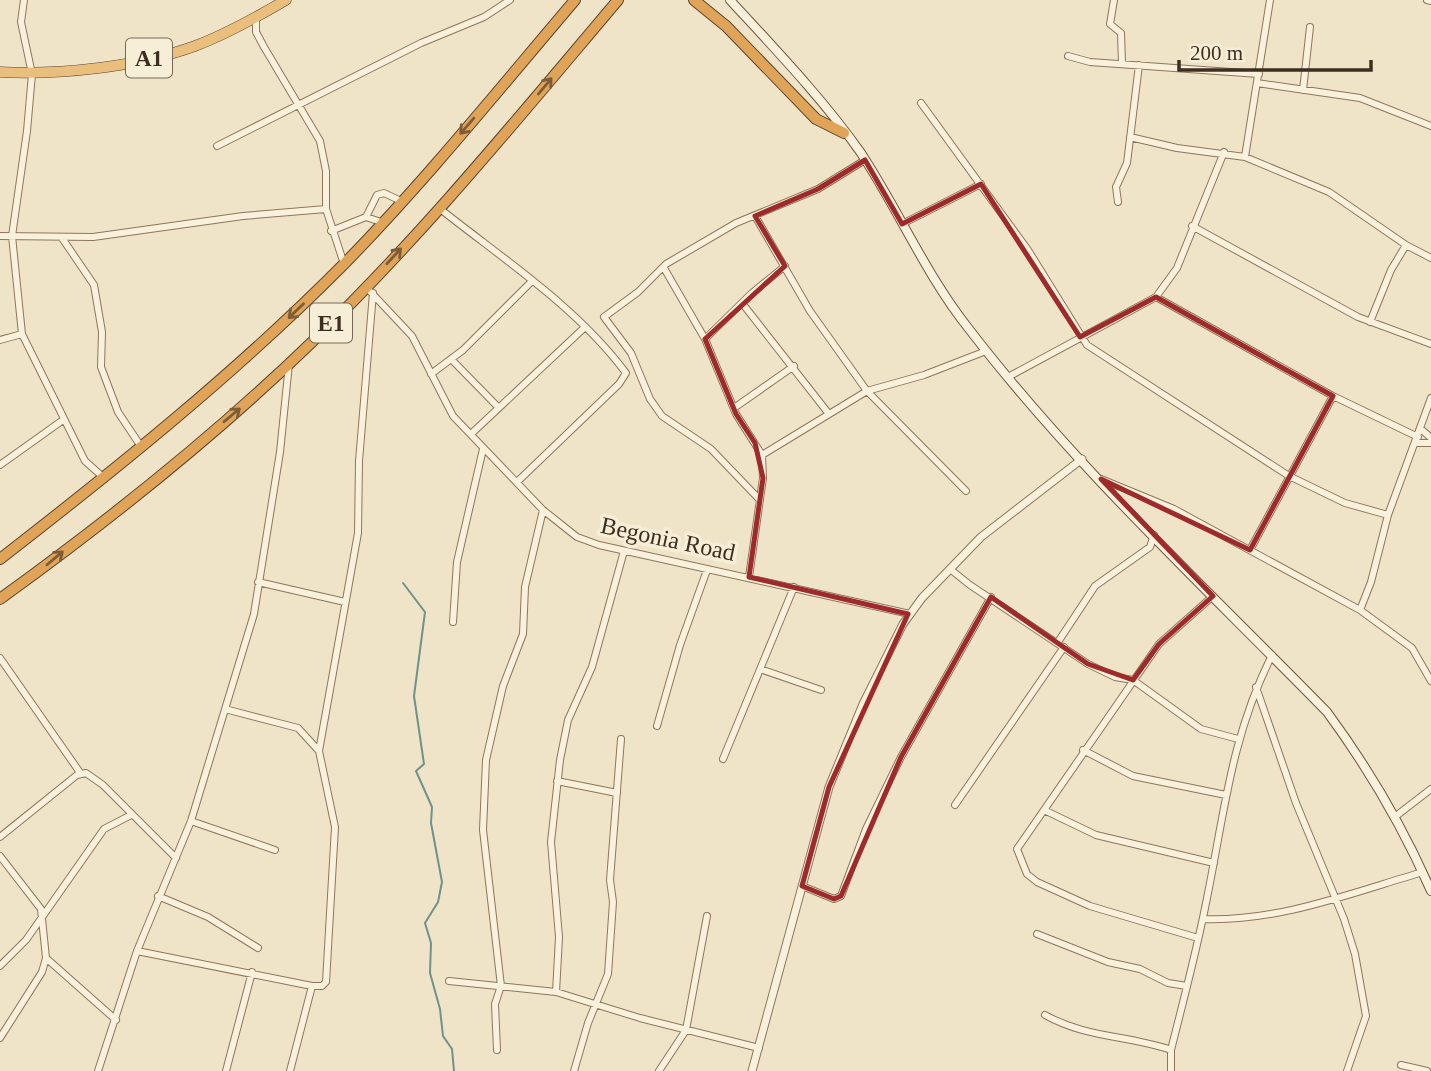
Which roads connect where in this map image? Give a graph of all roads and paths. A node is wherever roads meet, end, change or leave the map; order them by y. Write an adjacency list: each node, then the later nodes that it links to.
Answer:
1 (24, 0): 16 (street)
2 (286, 0): 10 (highway, A1)
3 (510, 0): 21 (street)
4 (575, 0): 30 (highway, E1, one-way to 30)
5 (618, 0): 32 (highway, E1, one-way to 5)
6 (694, 0): 23 (highway)
7 (730, 0): 23 (main road)
8 (1114, 0): 13 (street)
9 (1270, 0): 17 (street)
10 (256, 18): 16 (highway, A1); 21 (street)
11 (1310, 27): 19 (street)
12 (1068, 56): 13 (street)
13 (1122, 64): 14 (street)
14 (1139, 65): 17 (street); 24 (street)
15 (0, 72): 16 (highway, A1)
16 (32, 74): 41 (street)
17 (1259, 74): 18 (street)
18 (1257, 83): 19 (street); 27 (street)
19 (1303, 90): 22 (street)
20 (921, 103): 29 (street)
21 (297, 104): 25 (street); 33 (street)
22 (1431, 126)
23 (844, 134): 28 (main road)
24 (1130, 137): 26 (street); 31 (street)
25 (217, 146)
26 (1224, 152): 27 (street); 38 (street)
27 (1245, 157): 43 (street)
28 (865, 160): 34 (street); 37 (main road)
29 (981, 184): 37 (street); 55 (street)
30 (401, 201): 35 (street); 36 (highway, E1)
31 (1118, 202)
32 (439, 208): 48 (street); 49 (highway, E1, one-way to 32)
33 (326, 209): 39 (street); 42 (street)
34 (755, 216): 46 (street); 47 (street)
35 (366, 217): 36 (street); 39 (street)
36 (381, 222): 45 (highway, E1)
37 (902, 224): 59 (main road)
38 (1192, 226): 50 (street); 52 (street)
39 (331, 230): 45 (street)
40 (0, 236): 41 (street)
41 (12, 236): 42 (street); 54 (street)
42 (62, 238): 77 (street)
43 (1406, 245): 44 (street); 52 (street)
44 (1431, 258)
45 (344, 264): 77 (highway, E1, one-way to 77)
46 (785, 267): 51 (street); 65 (street)
47 (664, 268): 57 (street); 87 (street)
48 (532, 281): 53 (street); 60 (street)
49 (370, 290): 61 (highway, E1); 63 (street, Begonia Road); 102 (street)
50 (1156, 297): 55 (street); 66 (street)
51 (742, 303): 57 (street); 62 (street)
52 (1370, 322): 58 (street)
53 (585, 327): 68 (street); 85 (street)
54 (22, 334): 56 (street); 71 (street)
55 (1080, 337): 64 (street); 82 (street)
56 (0, 340)
57 (705, 340): 69 (street)
58 (1431, 344)
59 (986, 351): 64 (main road); 65 (street)
60 (452, 360): 63 (street); 68 (street)
61 (289, 364): 97 (street); 101 (highway, E1, one-way to 61)
62 (794, 366): 69 (street); 70 (street)
63 (431, 374): 73 (street, Begonia Road)
64 (1008, 377): 80 (main road)
65 (867, 391): 70 (street); 86 (street)
66 (1333, 397): 75 (street); 82 (street)
67 (1431, 398): 72 (street)
68 (498, 407): 73 (street)
69 (733, 408): 79 (street)
70 (829, 414): 79 (street)
71 (63, 420): 81 (street); 83 (street)
72 (1421, 429): 74 (street); 75 (street)
73 (471, 434): 78 (street, Begonia Road)
74 (1431, 438)
75 (1417, 440): 76 (street); 89 (street)
76 (1431, 443)
77 (142, 448): 83 (highway, E1)
78 (483, 449): 85 (street, Begonia Road); 105 (street)
79 (762, 455): 87 (street)
80 (1082, 459): 84 (main road); 94 (street)
81 (0, 465)
82 (1289, 476): 89 (street); 91 (street)
83 (103, 477): 93 (highway, E1)
84 (1101, 479): 90 (main road); 91 (street)
85 (517, 482): 88 (street, Begonia Road)
86 (966, 491)
87 (759, 499): 96 (street)
88 (543, 510): 92 (street, Begonia Road); 153 (street)
89 (1388, 515): 103 (street)
90 (1154, 535): 99 (main road); 106 (street)
91 (1250, 550): 103 (street)
92 (624, 551): 95 (street, Begonia Road); 122 (street)
93 (0, 559)
94 (950, 569): 100 (street); 104 (street)
95 (707, 570): 96 (street, Begonia Road); 115 (street)
96 (749, 577): 98 (street, Begonia Road)
97 (258, 582): 102 (street); 114 (street)
98 (794, 587): 104 (street, Begonia Road); 109 (street)
99 (1213, 596): 107 (main road); 110 (street)
100 (990, 597): 106 (street); 137 (street)
101 (0, 599)
102 (345, 602): 119 (street)
103 (1360, 610): 111 (street)
104 (910, 614): 137 (street)
105 (453, 622)
106 (1061, 645): 110 (street); 126 (street)
107 (1272, 655): 112 (street); 129 (main road)
108 (0, 657): 121 (street)
109 (760, 669): 113 (street); 120 (street)
110 (1133, 680): 117 (street); 118 (street)
111 (1431, 681)
112 (1256, 687): 117 (street); 140 (street)
113 (821, 690)
114 (225, 709): 119 (street); 130 (street)
115 (657, 726)
116 (621, 739): 124 (street)
117 (1238, 739): 125 (street)
118 (1083, 750): 125 (street); 127 (street)
119 (319, 751): 152 (street)
120 (723, 759)
121 (80, 774): 128 (street); 131 (street)
122 (557, 782): 124 (street); 155 (street)
123 (1431, 789): 129 (street)
124 (617, 793): 156 (street)
125 (1226, 795): 135 (street)
126 (955, 805)
127 (1044, 810): 135 (street); 145 (street)
128 (131, 815): 134 (street); 141 (street)
129 (1396, 816): 136 (main road)
130 (191, 821): 132 (street); 134 (street)
131 (0, 836)
132 (275, 850)
133 (0, 856): 141 (street)
134 (176, 858): 139 (street)
135 (1214, 863): 143 (street)
136 (1423, 872): 138 (main road); 140 (street)
137 (802, 886): 161 (street)
138 (1431, 891)
139 (158, 896): 146 (street); 147 (street)
140 (1335, 898): 143 (street); 172 (street)
141 (44, 915): 148 (street); 149 (street)
142 (707, 916): 159 (street)
143 (1203, 919): 145 (street)
144 (1037, 934): 154 (street)
145 (1198, 939): 154 (street)
146 (258, 948)
147 (136, 951): 150 (street); 158 (street)
148 (46, 958): 158 (street); 160 (street)
149 (0, 966)
150 (252, 972): 152 (street); 166 (street)
151 (449, 981): 153 (street)
152 (312, 986): 167 (street)
153 (500, 986): 155 (street); 162 (street)
154 (1186, 986): 163 (street)
155 (556, 992): 156 (street)
156 (594, 1005): 159 (street); 168 (street)
157 (1045, 1014): 163 (street)
158 (116, 1020): 165 (street)
159 (686, 1030): 161 (street); 169 (street)
160 (0, 1038)
161 (759, 1048): 170 (street)
162 (497, 1050)
163 (1171, 1050): 171 (street)
164 (1401, 1065): 173 (street)
165 (98, 1071)
166 (226, 1071)
167 (290, 1071)
168 (574, 1071)
169 (659, 1071)
170 (752, 1071)
171 (1171, 1071)
172 (1347, 1071)
173 (1427, 1071)

